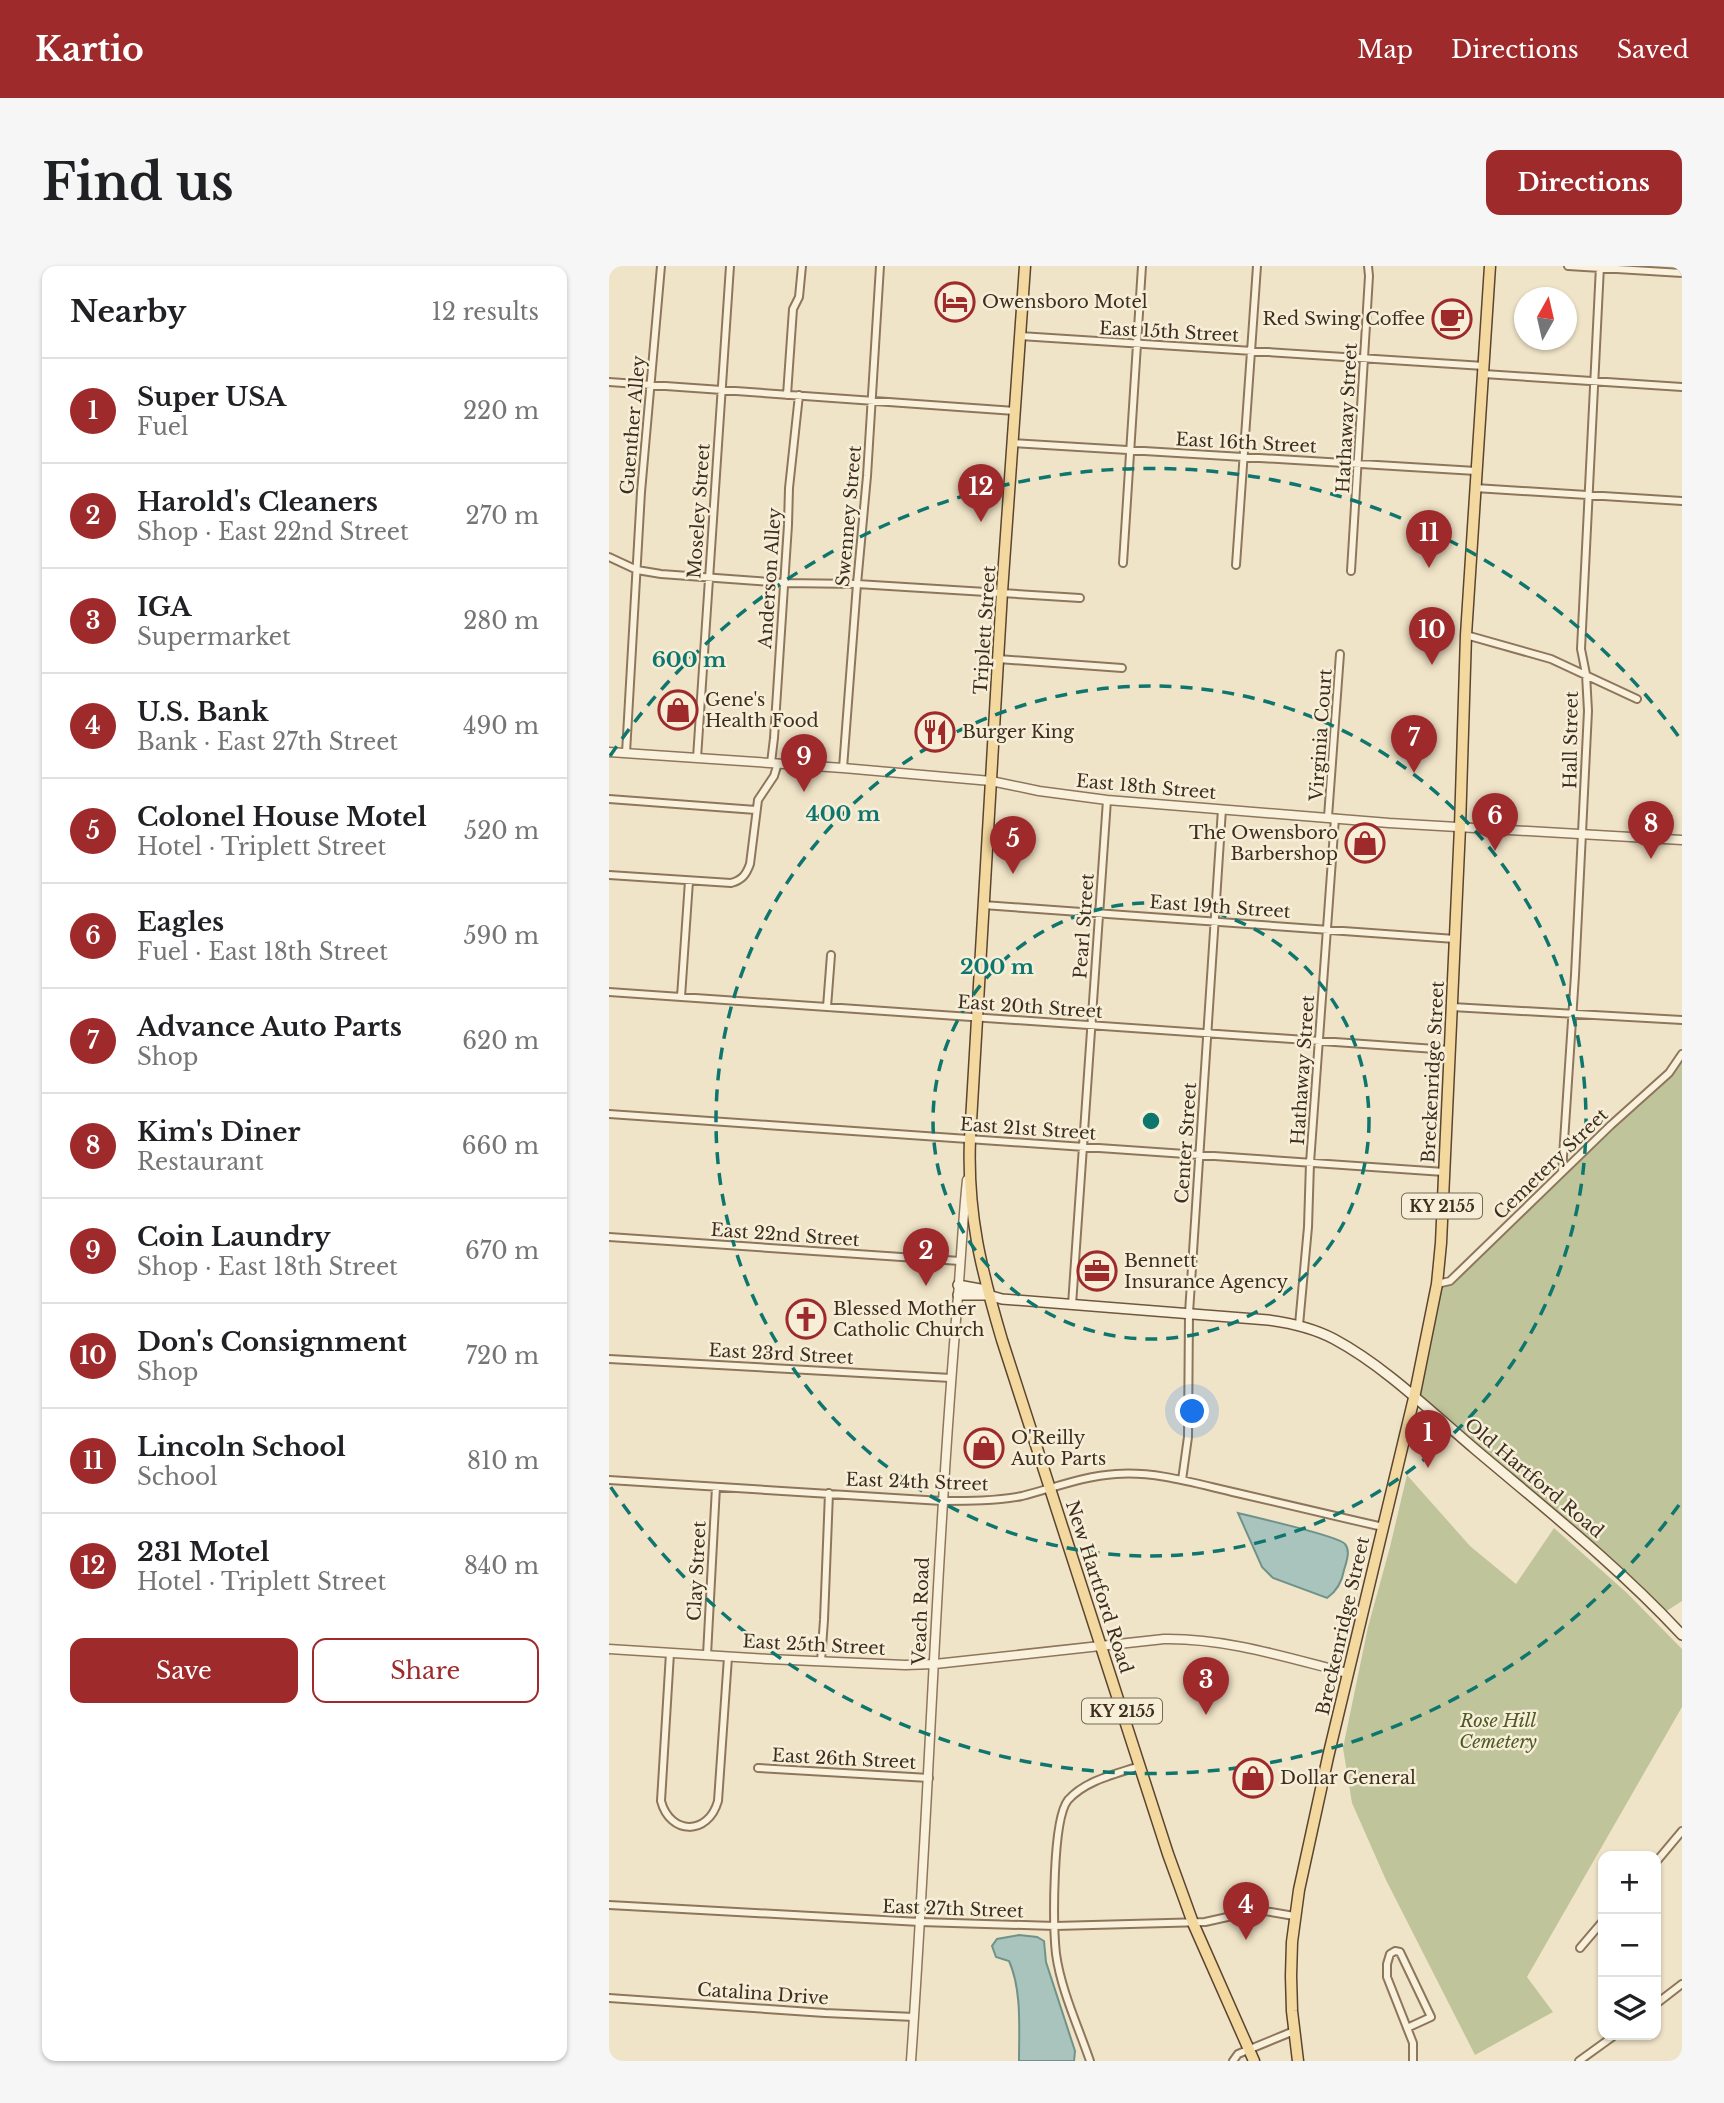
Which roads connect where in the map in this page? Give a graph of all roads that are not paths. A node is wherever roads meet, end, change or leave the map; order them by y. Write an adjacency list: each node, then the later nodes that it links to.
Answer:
1 (661, 266): 20 (street, Guenther Alley)
2 (730, 266): 22 (street, Moseley Street)
3 (802, 266): 23 (street)
4 (880, 266): 25 (street, Swenney Street)
5 (1025, 266): 13 (main road, Triplett Street / KY 2155)
6 (1142, 266): 14 (street)
7 (1257, 266): 15 (street)
8 (1368, 266): 16 (street, Hathaway Street)
9 (1490, 266): 17 (main road, Breckenridge Street / KY 2155)
10 (1568, 266): 11 (street)
11 (1600, 267): 12 (street); 19 (street, Hall Street)
12 (1682, 273)
13 (1020, 336): 14 (street, East 15th Street); 26 (main road, Triplett Street / KY 2155)
14 (1137, 344): 15 (street, East 15th Street); 28 (street)
15 (1251, 351): 16 (street, East 15th Street); 29 (street)
16 (1364, 358): 17 (street, East 15th Street); 30 (street, Hathaway Street)
17 (1484, 370): 19 (street, East 15th Street); 31 (main road, Breckenridge Street / KY 2155)
18 (609, 382): 20 (street)
19 (1595, 382): 21 (street, East 15th Street); 33 (street, Hall Street)
20 (651, 386): 22 (street); 38 (street, Guenther Alley)
21 (1682, 387)
22 (721, 391): 23 (street); 40 (street, Moseley Street)
23 (787, 395): 24 (street)
24 (799, 396): 25 (street); 41 (street, Anderson Alley)
25 (871, 401): 26 (street); 42 (street, Swenney Street)
26 (1015, 411): 27 (main road, Triplett Street / KY 2155)
27 (1013, 443): 28 (street, East 16th Street); 43 (main road, Triplett Street / KY 2155)
28 (1130, 450): 29 (street, East 16th Street); 36 (street)
29 (1244, 457): 30 (street, East 16th Street); 37 (street)
30 (1358, 464): 31 (street, East 16th Street); 39 (street, Hathaway Street)
31 (1476, 471): 32 (main road, Breckenridge Street / KY 2155)
32 (1475, 488): 33 (street); 45 (main road, Breckenridge Street / KY 2155)
33 (1589, 495): 34 (street); 49 (street, Hall Street)
34 (1682, 501)
35 (609, 557): 38 (street)
36 (1123, 564)
37 (1236, 565)
38 (637, 570): 40 (street); 52 (street, Guenther Alley)
39 (1351, 571)
40 (709, 577): 41 (street); 53 (street, Moseley Street)
41 (784, 583): 42 (street); 54 (street, Anderson Alley)
42 (857, 584): 43 (street); 55 (street, Swenney Street)
43 (1002, 592): 44 (street); 47 (main road, Triplett Street / KY 2155)
44 (1080, 598)
45 (1466, 635): 49 (street); 62 (main road, Breckenridge Street / KY 2155)
46 (1341, 654): 61 (street, Virginia Court)
47 (999, 659): 48 (street); 56 (main road, Triplett Street / KY 2155)
48 (1122, 668)
49 (1586, 674): 50 (street); 63 (street, Hall Street)
50 (1637, 699)
51 (609, 752): 52 (street, East 18th Street)
52 (626, 753): 53 (street, East 18th Street)
53 (697, 758): 54 (street, East 18th Street)
54 (775, 763): 55 (street, East 18th Street); 60 (street)
55 (843, 768): 56 (street, East 18th Street)
56 (991, 780): 58 (street, East 18th Street); 67 (main road, Triplett Street / KY 2155)
57 (609, 799): 60 (street)
58 (1107, 800): 59 (street, East 18th Street); 68 (street, Pearl Street)
59 (1222, 809): 61 (street, East 18th Street); 69 (street, Center Street)
60 (756, 810): 66 (street)
61 (1332, 817): 62 (street, East 18th Street); 70 (street, Hathaway Street)
62 (1460, 827): 63 (street, East 18th Street); 71 (main road, Breckenridge Street / KY 2155)
63 (1582, 835): 64 (street, East 18th Street); 77 (street, Hall Street)
64 (1682, 840)
65 (609, 874): 66 (street)
66 (689, 881): 74 (street)
67 (983, 905): 68 (street, East 19th Street); 78 (main road, Triplett Street / KY 2155)
68 (1099, 913): 69 (street, East 19th Street); 80 (street, Pearl Street)
69 (1215, 920): 70 (street, East 19th Street); 81 (street, Center Street)
70 (1327, 928): 71 (street, East 19th Street); 82 (street, Hathaway Street)
71 (1455, 939): 76 (main road, Breckenridge Street / KY 2155)
72 (831, 955): 75 (street)
73 (609, 992): 74 (street, East 20th Street)
74 (681, 997): 75 (street, East 20th Street)
75 (827, 1007): 78 (street, East 20th Street)
76 (1452, 1007): 77 (street); 83 (main road, Breckenridge Street / KY 2155)
77 (1573, 1014): 79 (street); 92 (street, Hall Street)
78 (977, 1017): 80 (street, East 20th Street); 86 (main road, Triplett Street / KY 2155)
79 (1682, 1020)
80 (1091, 1025): 81 (street, East 20th Street); 87 (street, Pearl Street)
81 (1207, 1033): 82 (street, East 20th Street); 88 (street, Center Street)
82 (1319, 1041): 83 (street, East 20th Street); 90 (street, Hathaway Street)
83 (1450, 1050): 91 (main road, Breckenridge Street / KY 2155)
84 (1681, 1056): 92 (street, Cemetery Street)
85 (609, 1114): 86 (street, East 21st Street)
86 (970, 1139): 87 (street, East 21st Street); 89 (main road, Triplett Street / KY 2155)
87 (1083, 1147): 88 (street, East 21st Street); 98 (street, Pearl Street)
88 (1198, 1155): 90 (street, East 21st Street); 99 (street, Center Street)
89 (969, 1163): 94 (street, Veach Road); 97 (main road, New Hartford Road / KY 2155)
90 (1310, 1163): 91 (street, East 21st Street); 100 (street, Hathaway Street)
91 (1444, 1172): 95 (main road, Breckenridge Street / KY 2155)
92 (1562, 1172): 95 (street, Cemetery Street)
93 (609, 1237): 94 (street, East 22nd Street)
94 (960, 1261): 96 (street, Veach Road)
95 (1437, 1284): 103 (main road, Breckenridge Street / KY 2155)
96 (958, 1290): 97 (main road, Old Hartford Road); 102 (street, Veach Road)
97 (988, 1295): 98 (main road, Old Hartford Road); 107 (main road, New Hartford Road / KY 2155)
98 (1072, 1305): 99 (main road, Old Hartford Road)
99 (1189, 1313): 100 (main road, Old Hartford Road); 105 (street, Center Street)
100 (1299, 1325): 103 (main road, Old Hartford Road)
101 (609, 1359): 102 (street, East 23rd Street)
102 (951, 1378): 109 (street, Veach Road)
103 (1414, 1398): 110 (main road, Breckenridge Street / KY 2155); 111 (main road, Old Hartford Road)
104 (609, 1480): 106 (street, East 24th Street)
105 (1182, 1480): 107 (street, East 24th Street); 110 (street, East 24th Street)
106 (716, 1488): 108 (street, East 24th Street); 115 (street, Clay Street)
107 (1050, 1488): 109 (street, East 24th Street); 112 (main road, New Hartford Road / KY 2155)
108 (829, 1493): 109 (street, East 24th Street); 117 (street)
109 (942, 1501): 118 (street, Veach Road)
110 (1383, 1527): 119 (main road, Breckenridge Street / KY 2155)
111 (1682, 1635)
112 (1101, 1646): 118 (street, East 25th Street); 119 (street, East 25th Street); 120 (main road, New Hartford Road / KY 2155)
113 (609, 1649): 114 (street, East 25th Street)
114 (670, 1653): 115 (street, East 25th Street); 116 (street)
115 (707, 1655): 116 (street, East 25th Street)
116 (728, 1657): 117 (street, East 25th Street)
117 (821, 1661): 118 (street, East 25th Street)
118 (935, 1664): 122 (street, Veach Road)
119 (1348, 1673): 126 (main road, Breckenridge Street / KY 2155)
120 (1140, 1766): 128 (main road, New Hartford Road / KY 2155); 129 (street)
121 (758, 1768): 122 (street, East 26th Street)
122 (929, 1777): 127 (street, Veach Road)
123 (1682, 1831): 124 (street)
124 (1661, 1856)
125 (609, 1905): 127 (street, East 27th Street)
126 (1294, 1916): 128 (street, East 27th Street); 137 (main road, Breckenridge Street / KY 2155)
127 (920, 1922): 129 (street, East 27th Street); 135 (street, Veach Road)
128 (1193, 1923): 129 (street, East 27th Street); 139 (main road, New Hartford Road / KY 2155)
129 (1055, 1927): 141 (street)
130 (1598, 1927): 131 (street)
131 (1580, 1948)
132 (1682, 1984): 134 (street)
133 (609, 1998): 135 (street, Catalina Drive)
134 (1661, 2000)
135 (914, 2017): 140 (street, Veach Road)
136 (1406, 2028): 136 (street); 145 (street)
137 (1294, 2031): 139 (street); 144 (main road, KY 2155)
138 (1608, 2040): 146 (street)
139 (1249, 2050): 142 (street); 143 (main road, New Hartford Road / KY 2155)
140 (911, 2061)
141 (1090, 2061)
142 (1233, 2061)
143 (1254, 2061)
144 (1298, 2061)
145 (1413, 2061)
146 (1579, 2061)

